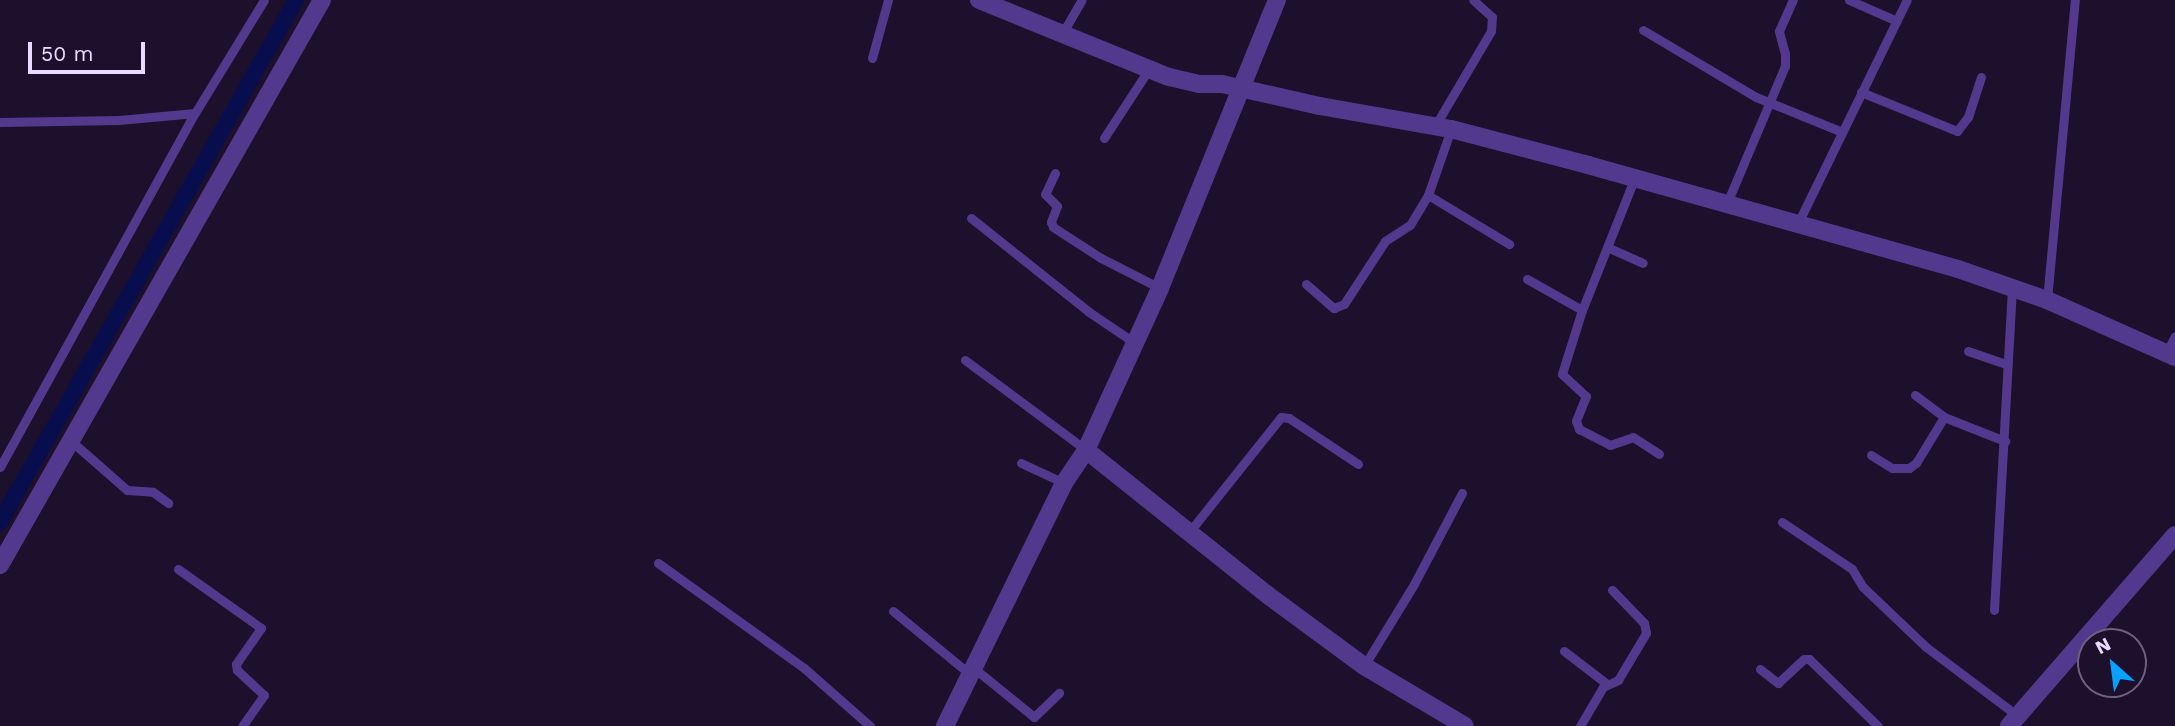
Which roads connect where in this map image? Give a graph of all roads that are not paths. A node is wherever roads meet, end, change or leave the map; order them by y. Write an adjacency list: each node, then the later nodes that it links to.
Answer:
1 (264, 0): 21 (lane)
2 (321, 0): 49 (street)
3 (888, 0): 15 (lane)
4 (979, 0): 14 (street)
5 (1082, 0): 14 (lane)
6 (1277, 0): 18 (street)
7 (1473, 0): 23 (lane)
8 (1793, 0): 20 (lane)
9 (1849, 0): 12 (lane)
10 (1907, 0): 12 (lane)
11 (2075, 0): 39 (lane)
12 (1897, 21): 19 (lane)
13 (1643, 30): 20 (lane)
14 (1062, 34): 16 (street)
15 (872, 58)
16 (1149, 69): 18 (street); 25 (lane)
17 (1981, 77): 19 (lane)
18 (1242, 89): 23 (street); 37 (street)
19 (1861, 92): 24 (lane)
20 (1771, 102): 24 (lane); 29 (lane)
21 (195, 113): 22 (lane); 56 (lane)
22 (0, 122)
23 (1443, 128): 27 (street); 28 (lane)
24 (1842, 132): 31 (lane)
25 (1104, 138)
26 (1055, 173): 37 (lane)
27 (1635, 177): 29 (street); 33 (lane)
28 (1428, 195): 32 (lane); 36 (lane)
29 (1727, 203): 31 (street)
30 (971, 218): 42 (lane)
31 (1798, 223): 38 (street)
32 (1509, 244)
33 (1607, 247): 34 (lane); 40 (lane)
34 (1643, 263)
35 (1527, 279): 40 (lane)
36 (1306, 284)
37 (1160, 288): 42 (street)
38 (2012, 288): 39 (street); 46 (lane)
39 (2047, 299): 44 (street)
40 (1582, 310): 52 (lane)
41 (2175, 336): 44 (lane)
42 (1135, 342): 51 (street)
43 (1968, 351): 46 (lane)
44 (2170, 355)
45 (965, 360): 51 (lane)
46 (2006, 364): 50 (lane)
47 (1915, 395): 48 (lane)
48 (1944, 417): 50 (lane); 53 (lane)
49 (70, 440): 59 (lane); 64 (street)
50 (2005, 441): 67 (lane)
51 (1086, 450): 57 (street); 61 (street)
52 (1659, 454)
53 (1871, 455)
54 (1021, 463): 57 (lane)
55 (1358, 464): 61 (lane)
56 (0, 467)
57 (1064, 483): 72 (street)
58 (1462, 493): 70 (lane)
59 (168, 503)
60 (1782, 522): 75 (lane)
61 (1190, 531): 70 (street)
62 (2175, 534): 75 (street)
63 (657, 563): 77 (lane)
64 (0, 565)
65 (178, 569): 76 (lane)
66 (1612, 590): 73 (lane)
67 (1994, 610)
68 (893, 611): 72 (lane)
69 (1564, 650): 73 (lane)
70 (1364, 666): 79 (street)
71 (1760, 669): 81 (lane)
72 (973, 672): 74 (lane); 78 (street)
73 (1607, 684): 80 (lane)
74 (1059, 693)
75 (2014, 721)
76 (242, 726)
77 (870, 726)
78 (945, 726)
79 (1465, 726)
80 (1580, 726)
81 (1878, 726)

